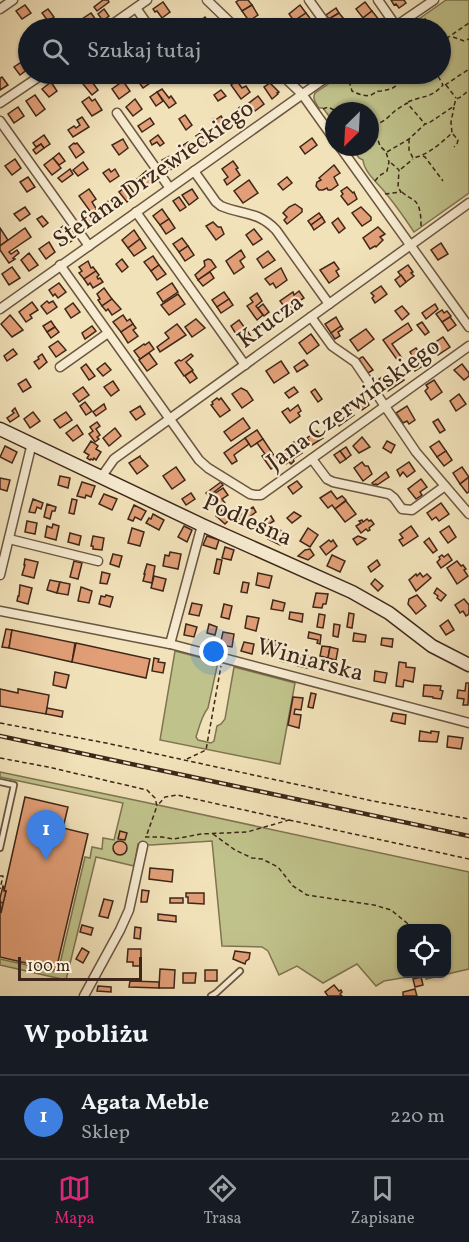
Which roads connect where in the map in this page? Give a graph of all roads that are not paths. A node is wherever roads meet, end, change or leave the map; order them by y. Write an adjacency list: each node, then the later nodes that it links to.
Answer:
1 (13, 0): 8 (street)
2 (147, 0): 7 (street)
3 (207, 0): 11 (street)
4 (309, 0): 12 (street)
5 (378, 0): 13 (street)
6 (434, 0): 14 (street)
7 (136, 8): 9 (street); 10 (street)
8 (0, 9)
9 (121, 18)
10 (143, 18)
11 (226, 18)
12 (322, 18)
13 (389, 18)
14 (408, 18)
15 (29, 84): 19 (street)
16 (292, 84): 18 (street)
17 (316, 84): 18 (street, Stefana Drzewieckiego)
18 (302, 94): 22 (street); 24 (street, Stefana Drzewieckiego)
19 (0, 104)
20 (117, 113): 25 (street)
21 (0, 121): 29 (street)
22 (325, 126)
23 (347, 156): 28 (street)
24 (194, 171): 25 (street, Stefana Drzewieckiego); 31 (street)
25 (169, 187): 27 (street, Stefana Drzewieckiego)
26 (469, 203): 28 (street, Krucza)
27 (136, 212): 29 (street, Stefana Drzewieckiego); 37 (street)
28 (411, 245): 31 (street, Krucza); 34 (street)
29 (88, 246): 30 (street, Stefana Drzewieckiego)
30 (60, 265): 32 (street, Stefana Drzewieckiego); 35 (street)
31 (329, 304): 33 (street, Krucza)
32 (0, 309)
33 (311, 317): 37 (street, Krucza); 39 (street)
34 (469, 327)
35 (108, 333): 38 (street); 40 (street)
36 (469, 346): 39 (street, Jana Czerwińskiego)
37 (245, 365): 40 (street, Krucza)
38 (60, 367)
39 (385, 406): 43 (street, Jana Czerwińskiego); 45 (street)
40 (168, 419): 43 (street, Jana Czerwińskiego); 44 (street, Krucza)
41 (0, 429): 42 (street, Podleśna)
42 (32, 443): 44 (street, Podleśna); 48 (street)
43 (312, 459): 45 (street)
44 (102, 476): 47 (street, Podleśna)
45 (446, 486): 46 (street)
46 (469, 514)
47 (202, 525): 53 (street); 54 (street, Podleśna)
48 (9, 539): 49 (street); 50 (street)
49 (2, 556): 51 (street)
50 (98, 561)
51 (0, 574)
52 (0, 611): 53 (street, Winiarska)
53 (170, 644): 55 (street, Winiarska)
54 (469, 665)
55 (469, 723)
56 (0, 782): 58 (lane)
57 (143, 846): 60 (street)
58 (0, 848)
59 (240, 971): 61 (lane)
60 (84, 996)
61 (211, 996)

